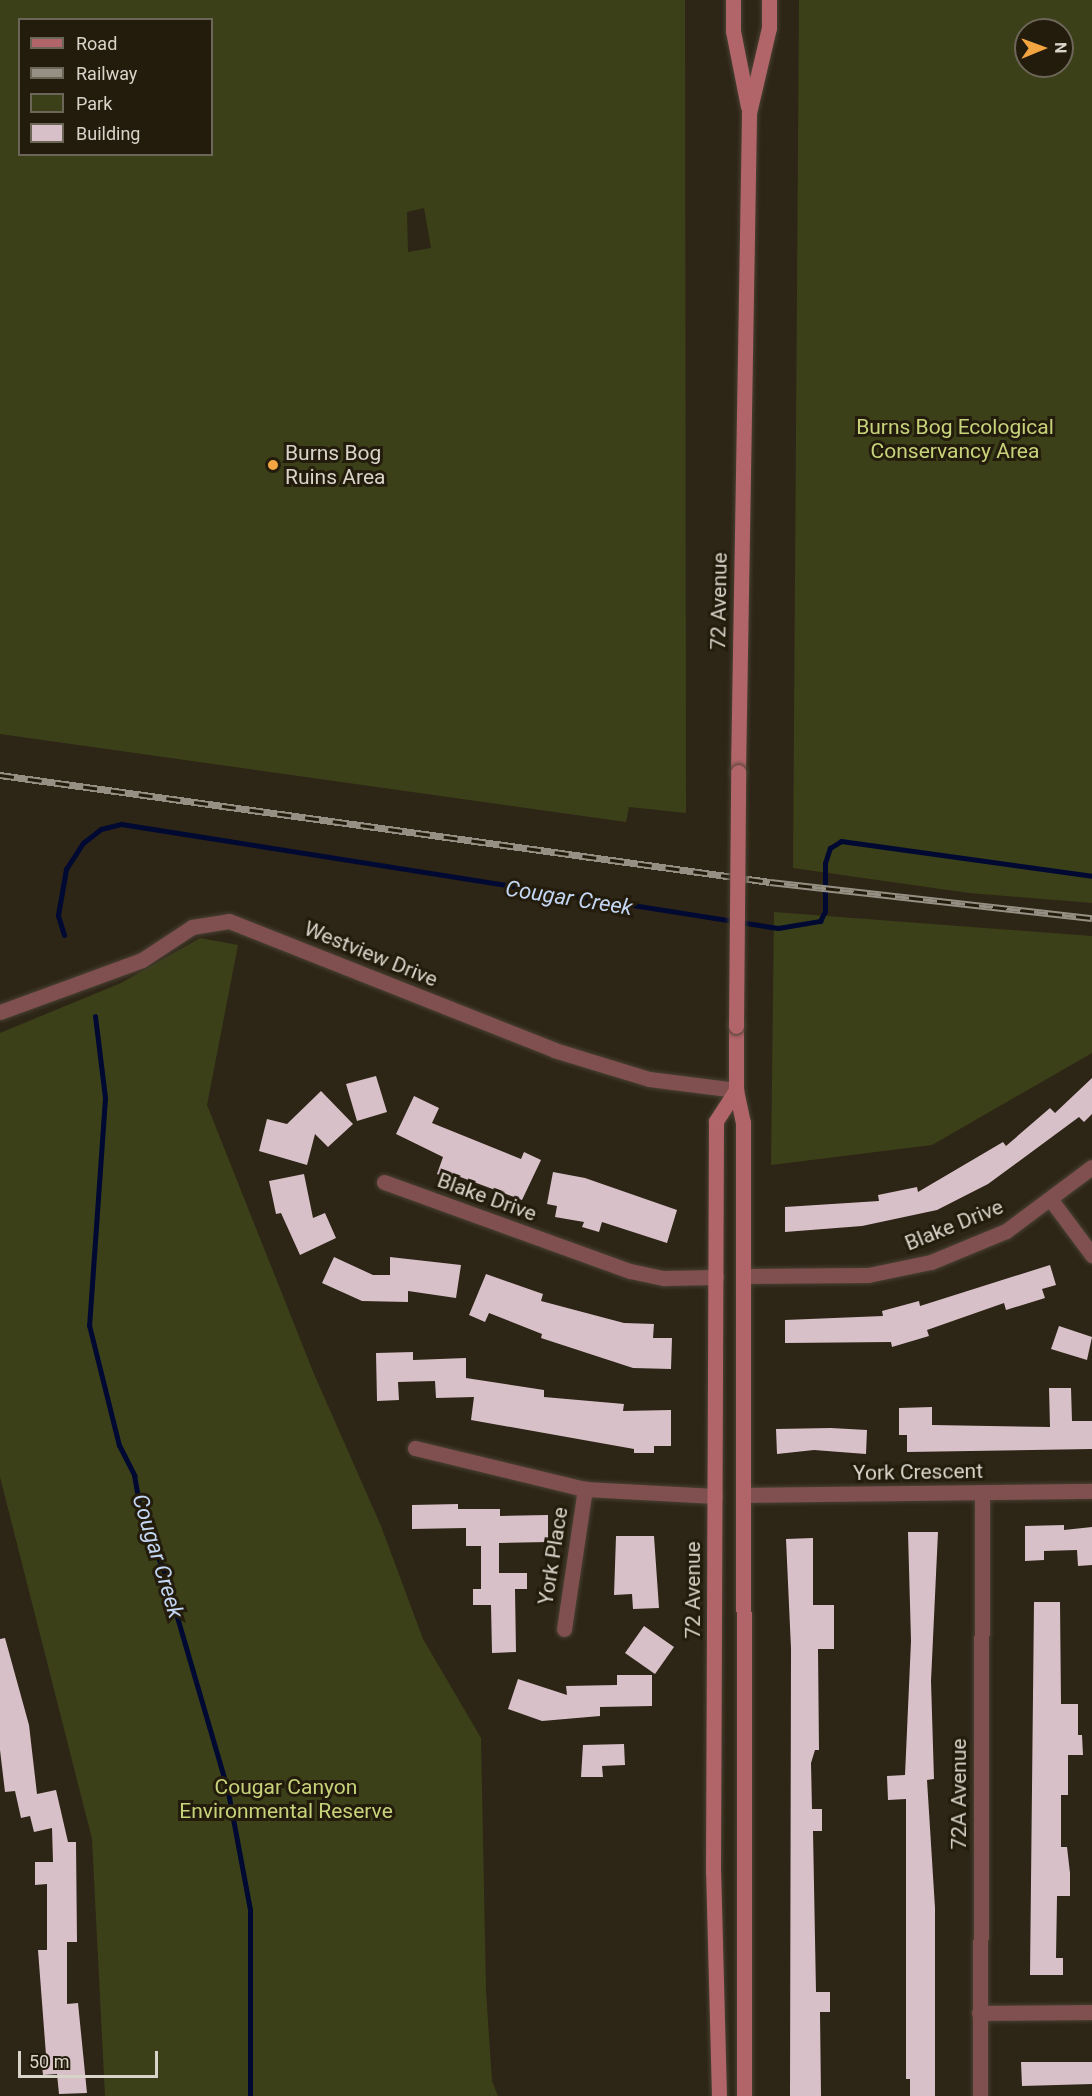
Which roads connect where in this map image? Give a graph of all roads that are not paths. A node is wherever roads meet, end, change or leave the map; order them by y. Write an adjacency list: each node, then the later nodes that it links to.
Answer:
1 (733, 0): 3 (main road, 72 Avenue)
2 (769, 0): 3 (main road, 72 Avenue)
3 (749, 113): 5 (main road, 72 Avenue, bridge)
4 (0, 1012): 5 (street, Westview Drive)
5 (736, 1090): 10 (main road, 72 Avenue); 11 (main road, 72 Avenue)
6 (1092, 1167): 8 (street, Blake Drive)
7 (384, 1182): 11 (street, Blake Drive)
8 (1051, 1200): 9 (street); 10 (street, Blake Drive)
9 (1092, 1255)
10 (743, 1276): 16 (main road, 72 Avenue)
11 (716, 1277): 17 (main road, 72 Avenue)
12 (415, 1448): 13 (street)
13 (585, 1489): 17 (street); 18 (street, York Place)
14 (1092, 1491): 15 (street, York Crescent)
15 (982, 1493): 16 (street, York Crescent); 20 (street, 72A Avenue)
16 (744, 1495): 22 (main road, 72 Avenue)
17 (715, 1496): 21 (main road, 72 Avenue)
18 (564, 1629)
19 (1092, 2012): 20 (street)
20 (979, 2013): 23 (street, 72A Avenue)
21 (718, 2096)
22 (744, 2096)
23 (980, 2096)

